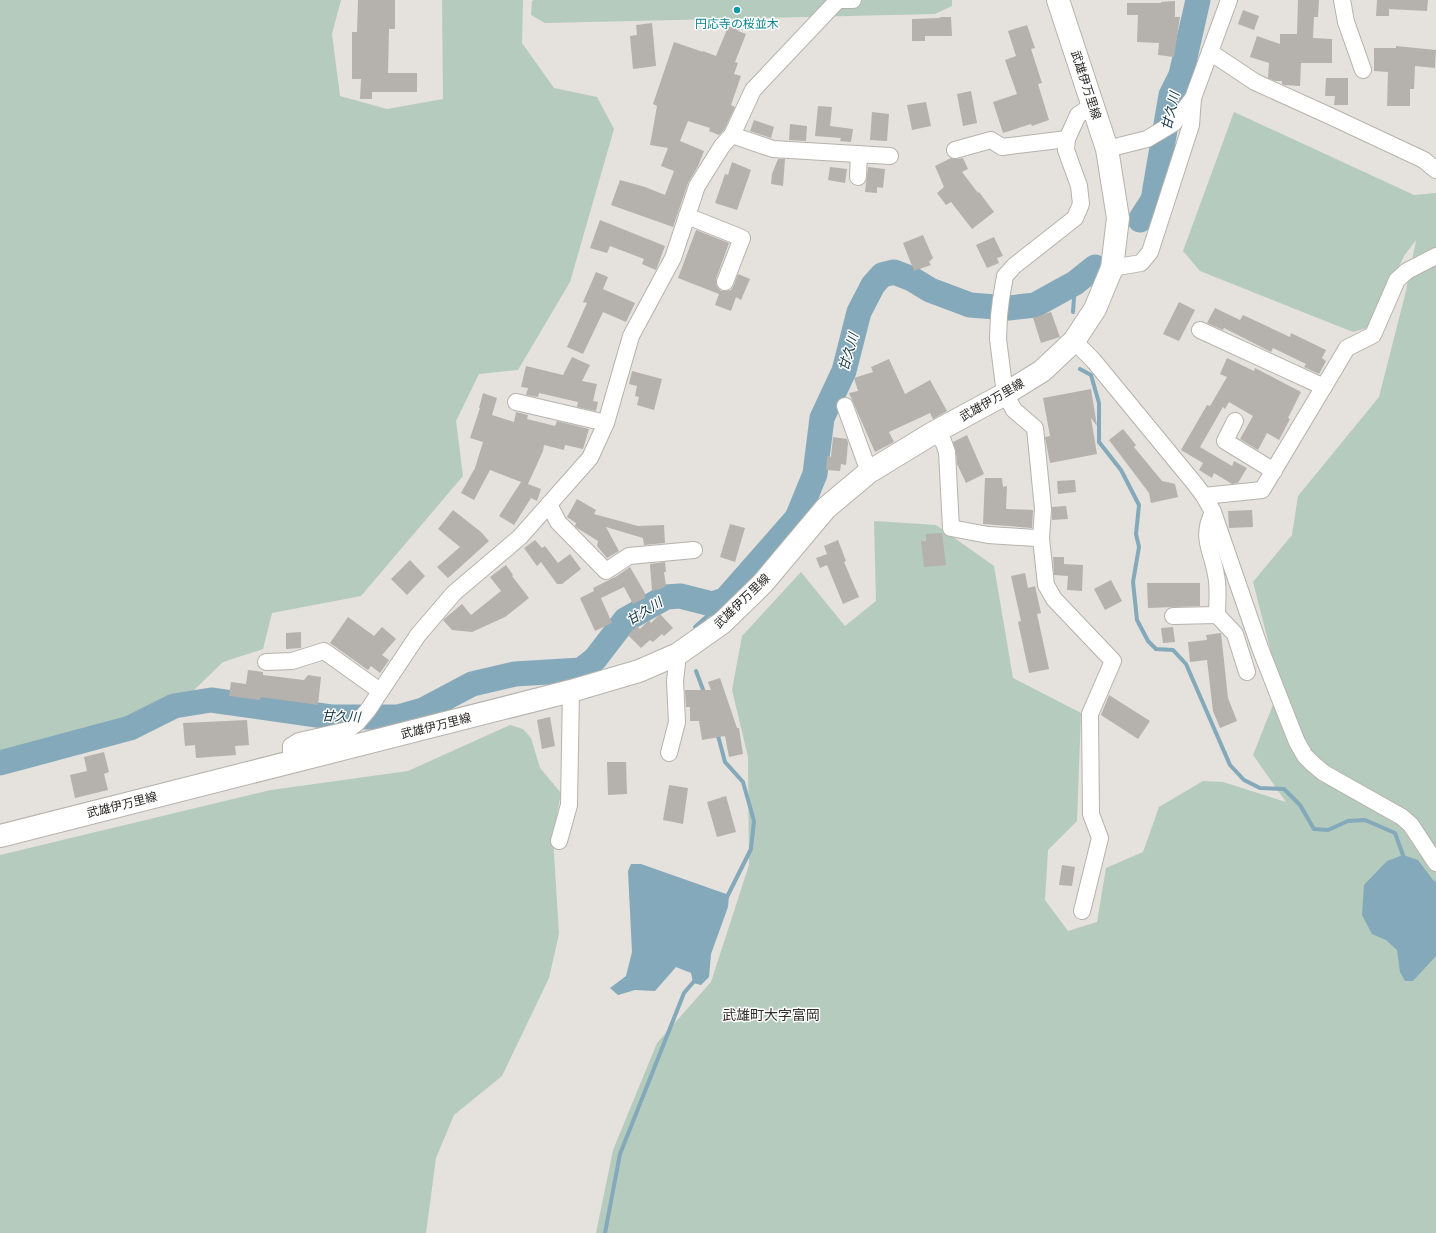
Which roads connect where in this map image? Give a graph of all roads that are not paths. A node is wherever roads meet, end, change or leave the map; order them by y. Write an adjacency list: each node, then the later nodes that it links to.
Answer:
1 (838, 0): 2 (street); 10 (street)
2 (853, 0)
3 (1058, 0): 9 (main road, 武雄伊万里線)
4 (1230, 0): 6 (street)
5 (1342, 0): 7 (street)
6 (1210, 52): 8 (street); 16 (street)
7 (1363, 70)
8 (1193, 98): 12 (street); 20 (street)
9 (1093, 105): 11 (street); 12 (main road, 武雄伊万里線)
10 (732, 135): 14 (street); 18 (street)
11 (1067, 139): 13 (street); 25 (street)
12 (1107, 149): 20 (main road, 武雄伊万里線)
13 (955, 150)
14 (859, 154): 15 (street); 17 (street)
15 (890, 156)
16 (1436, 170)
17 (858, 178)
18 (687, 216): 21 (street); 29 (street)
19 (1436, 256): 24 (street)
20 (1112, 268): 23 (main road, 武雄伊万里線)
21 (725, 282)
22 (1200, 330): 24 (street)
23 (1074, 341): 25 (main road, 武雄伊万里線); 33 (street)
24 (1324, 386): 31 (street)
25 (1005, 394): 30 (main road, 武雄伊万里線); 50 (street)
26 (516, 402): 29 (street)
27 (845, 406): 32 (street)
28 (1235, 421): 31 (street)
29 (606, 423): 34 (street)
30 (933, 433): 32 (main road, 武雄伊万里線); 36 (street)
31 (1274, 471): 33 (street)
32 (869, 472): 40 (main road, 武雄伊万里線)
33 (1204, 496): 35 (street)
34 (549, 504): 37 (street); 43 (street)
35 (1213, 512): 38 (street); 49 (street)
36 (1036, 538)
37 (694, 550)
38 (1217, 615): 39 (street); 42 (street)
39 (1173, 616)
40 (678, 654): 44 (main road, 武雄伊万里線); 45 (street)
41 (266, 662): 43 (street)
42 (1247, 672)
43 (380, 691): 46 (street)
44 (571, 691): 46 (main road, 武雄伊万里線); 48 (street)
45 (669, 753)
46 (291, 763): 47 (main road, 武雄伊万里線)
47 (0, 836)
48 (559, 841)
49 (1436, 863)
50 (1082, 911)

